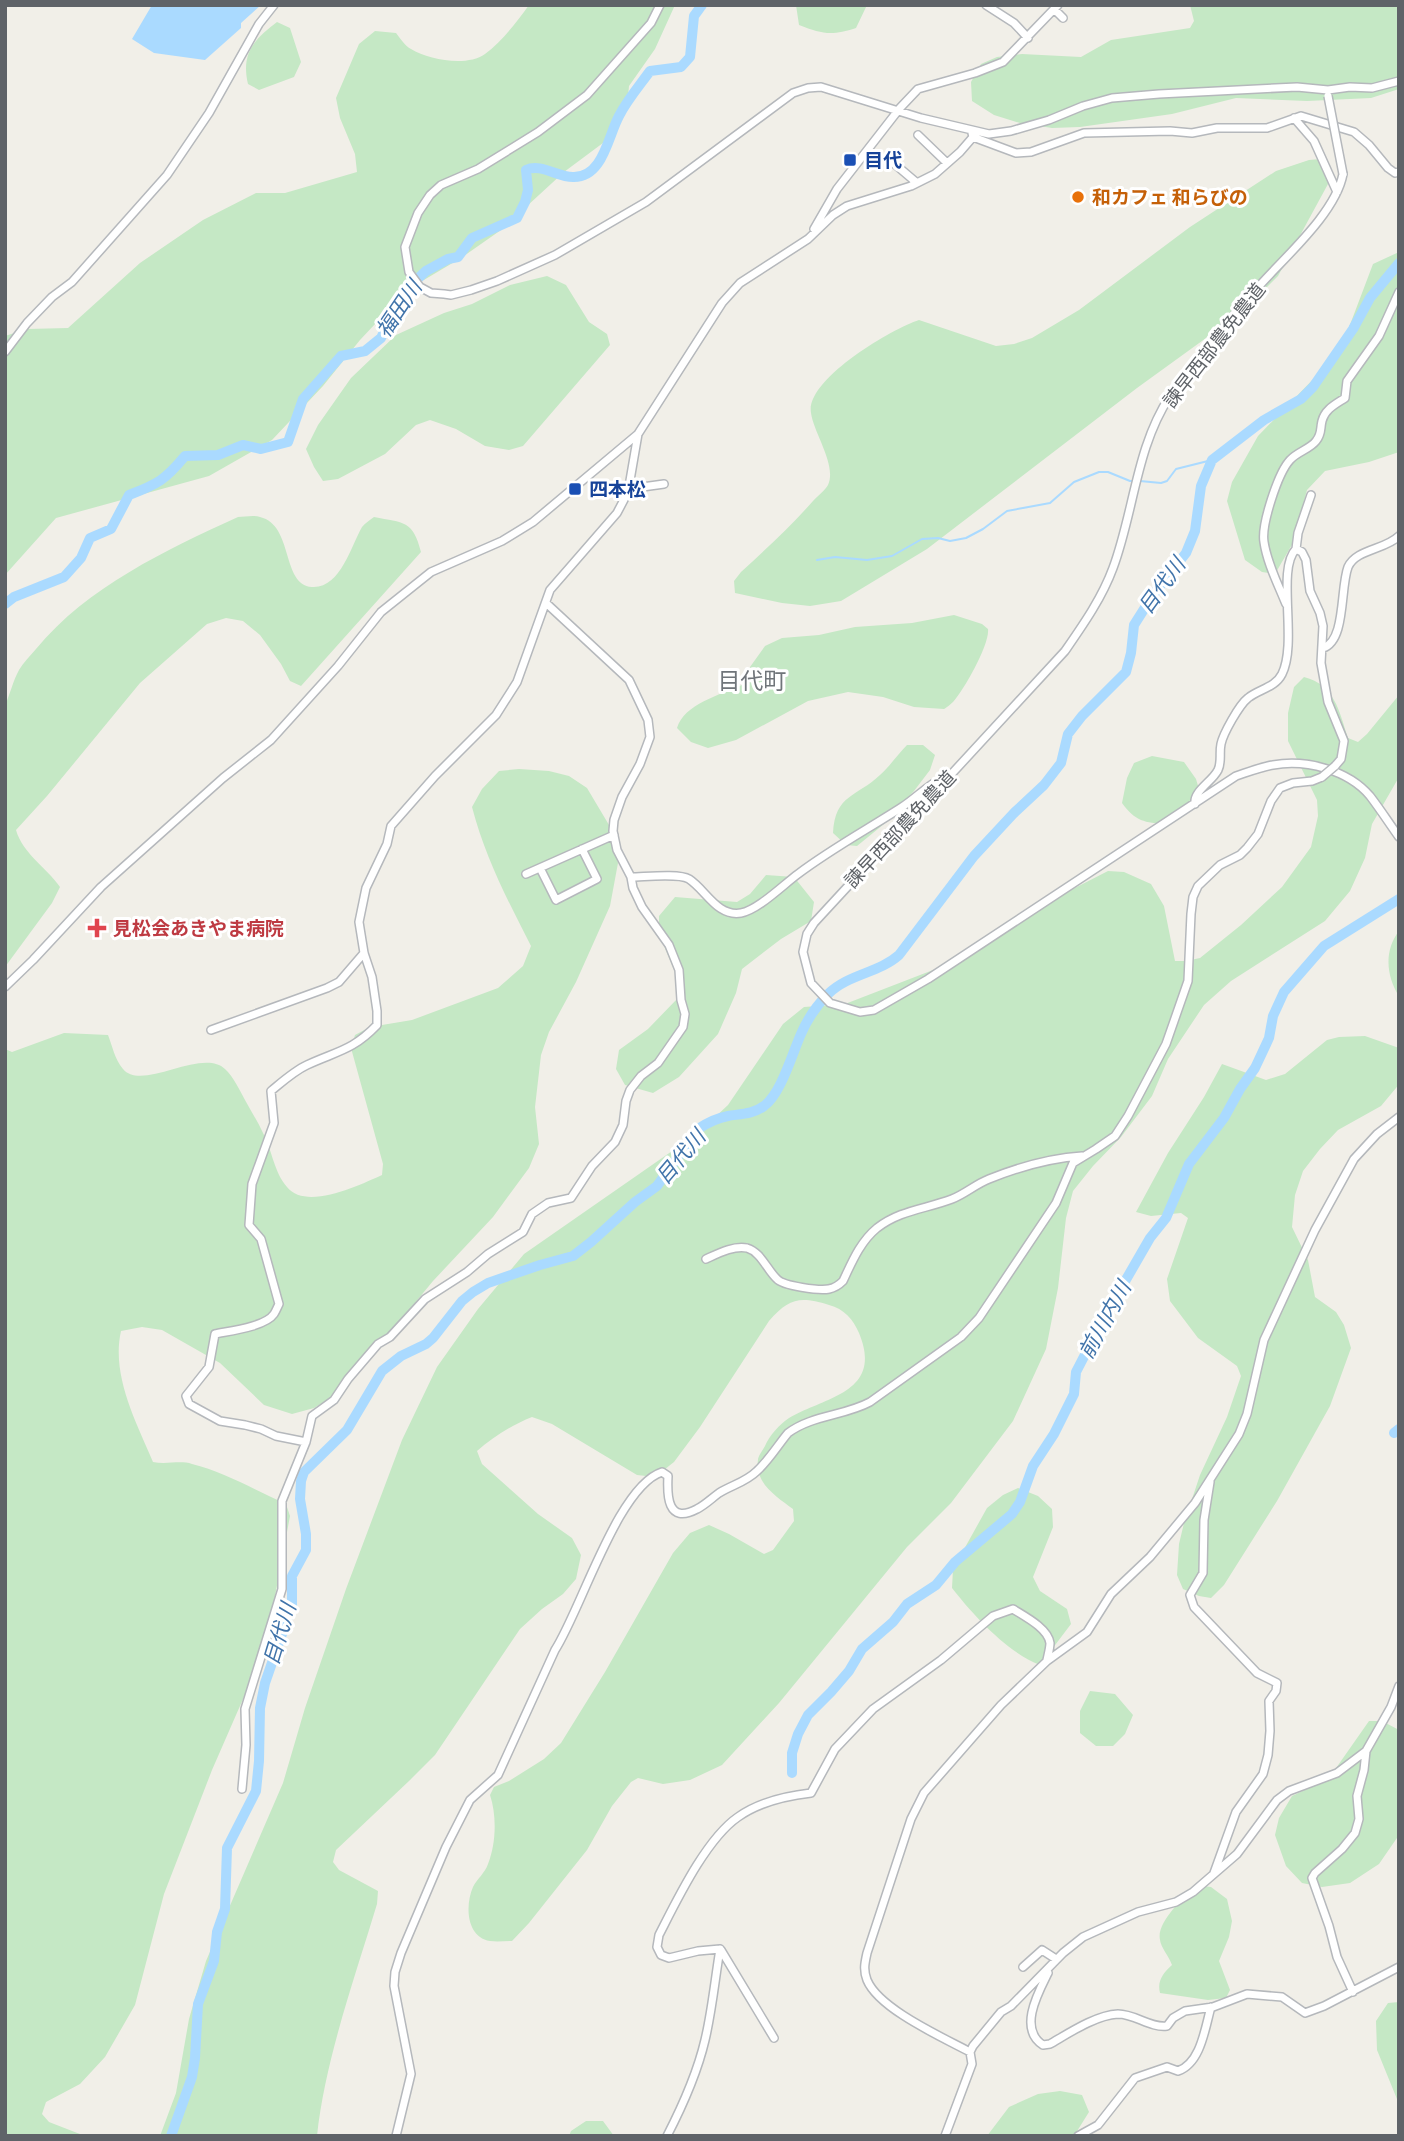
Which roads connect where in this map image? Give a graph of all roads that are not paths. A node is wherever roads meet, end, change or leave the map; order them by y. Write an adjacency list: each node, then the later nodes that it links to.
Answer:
1 (274, 5): 21 (street)
2 (660, 5): 9 (street)
3 (986, 5): 6 (street)
4 (1056, 7): 5 (street); 6 (street)
5 (1063, 18)
6 (1028, 38): 9 (street)
7 (1399, 81): 8 (street)
8 (1328, 93): 11 (street); 18 (street, 諫早西部農免農道, bridge)
9 (899, 111): 11 (street); 19 (street)
10 (1294, 118): 13 (street); 16 (street); 18 (street)
11 (969, 128): 13 (street)
12 (918, 135): 15 (street)
13 (973, 137): 15 (street)
14 (890, 160): 17 (street)
15 (947, 163): 17 (street)
16 (1399, 172)
17 (917, 183): 19 (street)
18 (1337, 192): 31 (street, 諫早西部農免農道)
19 (808, 239): 22 (street)
20 (1399, 292): 29 (street)
21 (5, 352)
22 (638, 434): 24 (street); 40 (street)
23 (664, 484): 24 (street)
24 (628, 489): 28 (street)
25 (1311, 495): 27 (street)
26 (1399, 536): 30 (street)
27 (1296, 549): 29 (street); 30 (street)
28 (546, 603): 33 (street); 39 (street)
29 (1286, 604): 32 (street)
30 (1323, 648): 43 (street, bridge)
31 (951, 775): 32 (street, 諫早西部農免農道); 38 (street)
32 (1195, 804): 34 (street, 諫早西部農免農道)
33 (614, 835): 35 (street); 38 (street)
34 (1399, 837)
35 (582, 849): 36 (street); 36 (street)
36 (540, 868): 37 (street)
37 (526, 874)
38 (631, 877): 45 (street)
39 (364, 953): 41 (street); 45 (street)
40 (5, 987)
41 (211, 1030)
42 (1399, 1116): 46 (street)
43 (1087, 1155): 44 (street); 60 (street)
44 (706, 1259)
45 (306, 1442): 50 (street)
46 (1211, 1479): 47 (street); 51 (street)
47 (1047, 1661): 52 (street); 59 (street)
48 (1399, 1686): 49 (street)
49 (1366, 1751): 51 (street); 56 (street)
50 (242, 1789)
51 (1213, 1874): 53 (street)
52 (720, 1950): 58 (street); 61 (street)
53 (1054, 1963): 54 (street); 57 (street); 59 (street)
54 (1023, 1967)
55 (1399, 1967): 56 (street)
56 (1353, 1992): 57 (street)
57 (1211, 2007): 63 (street)
58 (774, 2038)
59 (970, 2052): 62 (street)
60 (396, 2136)
61 (667, 2136)
62 (945, 2136)
63 (1078, 2136)

